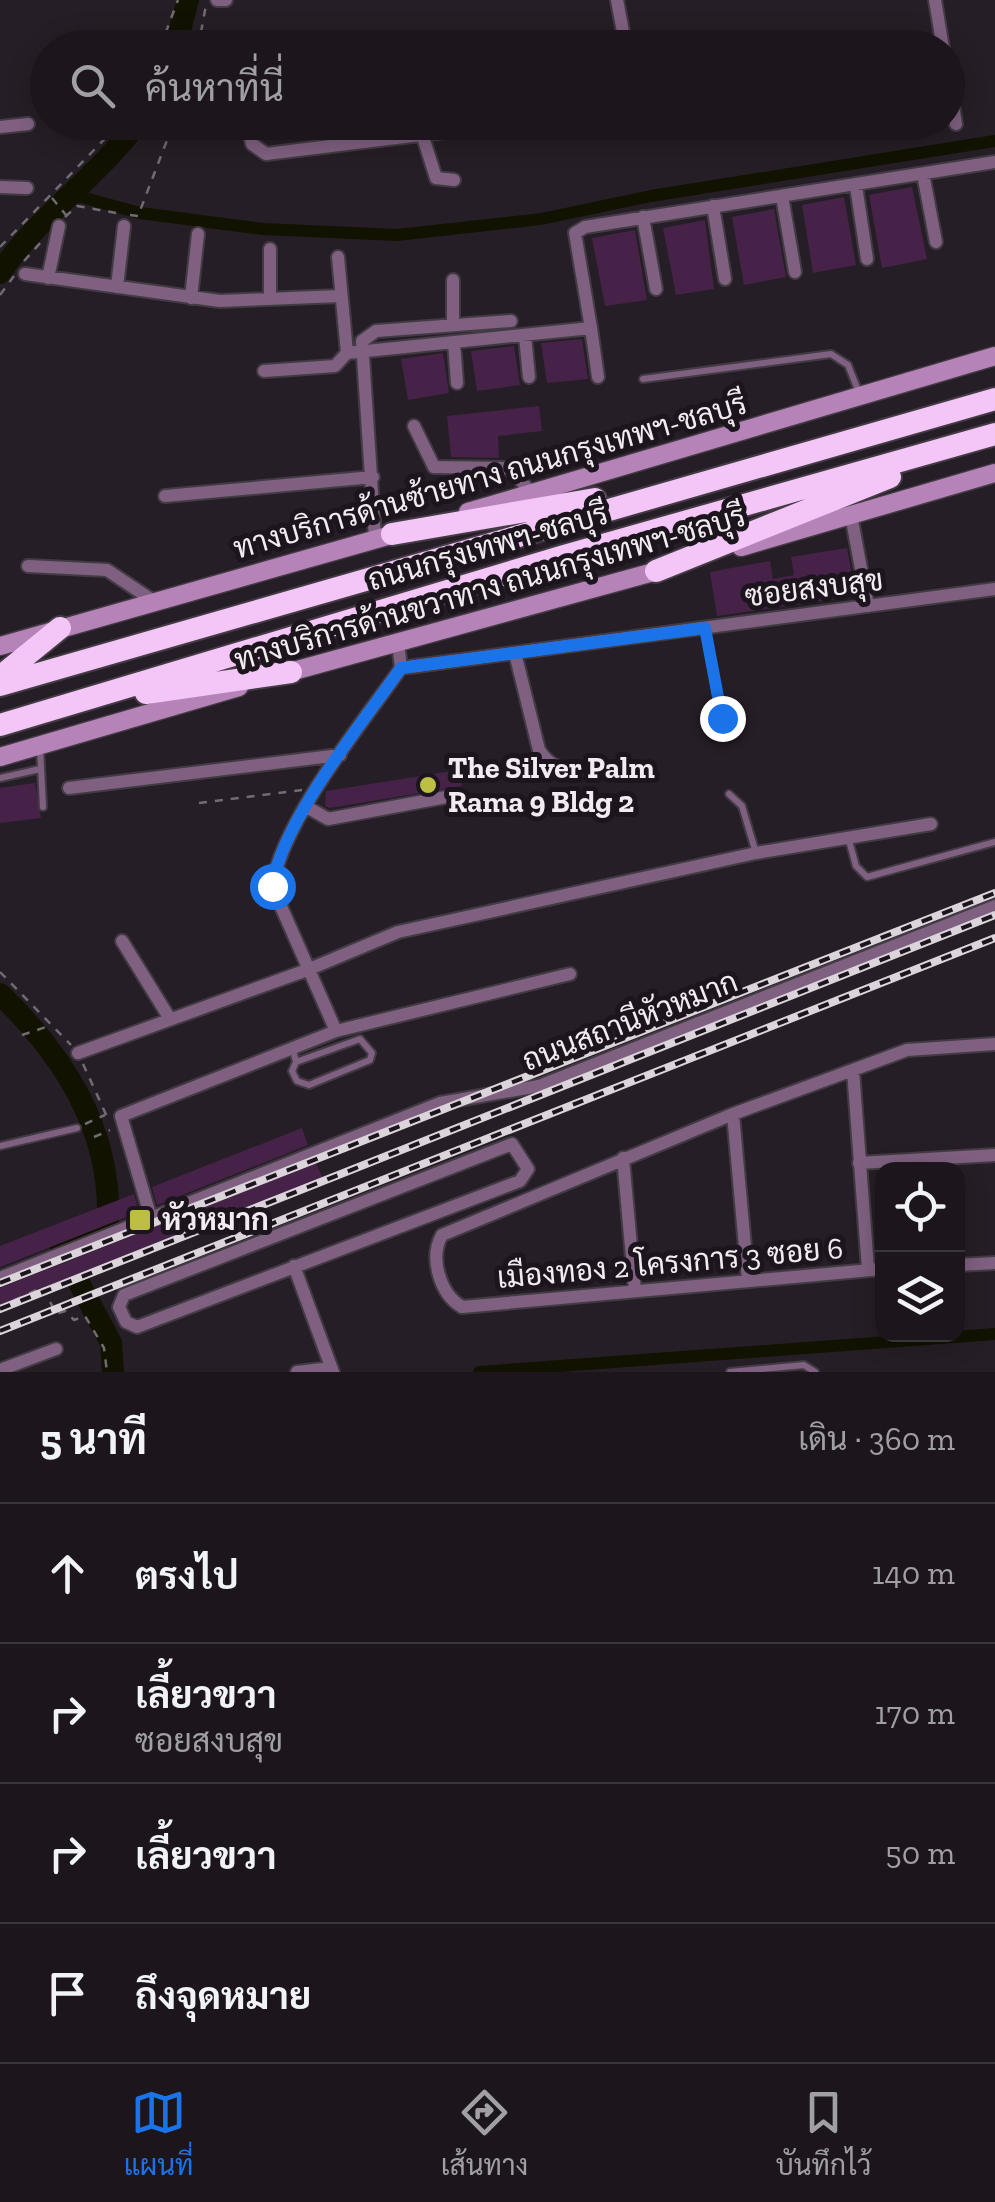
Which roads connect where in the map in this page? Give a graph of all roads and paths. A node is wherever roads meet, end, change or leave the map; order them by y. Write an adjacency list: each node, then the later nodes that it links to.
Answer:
1 (178, 0): 7 (path)
2 (206, 0): 8 (path)
3 (217, 0): 4 (street)
4 (226, 0)
5 (617, 0): 9 (street)
6 (935, 0): 10 (street)
7 (167, 30)
8 (201, 30)
9 (623, 30)
10 (940, 30)
11 (28, 124): 12 (street)
12 (0, 126)
13 (104, 140): 25 (path)
14 (167, 140): 27 (path)
15 (251, 140): 16 (street)
16 (395, 140)
17 (424, 140): 20 (street)
18 (995, 162): 19 (street)
19 (922, 174): 21 (street); 32 (street)
20 (454, 180)
21 (856, 186): 24 (street); 36 (street)
22 (0, 187): 23 (street)
23 (27, 188)
24 (782, 196): 26 (street); 37 (street)
25 (51, 197): 29 (path); 33 (path)
26 (713, 206): 28 (street); 40 (street)
27 (138, 216)
28 (643, 218): 43 (street); 49 (street)
29 (63, 221): 39 (street)
30 (124, 226): 42 (street)
31 (198, 234): 45 (street)
32 (936, 242)
33 (0, 247)
34 (270, 249): 46 (street)
35 (338, 258): 44 (street)
36 (867, 259)
37 (796, 272)
38 (25, 274): 39 (street)
39 (48, 278): 42 (street)
40 (725, 279)
41 (453, 280): 48 (street)
42 (117, 288): 45 (street)
43 (656, 289)
44 (340, 296): 46 (street); 52 (street)
45 (191, 298): 46 (street)
46 (270, 300)
47 (511, 320): 48 (street)
48 (453, 324): 52 (street)
49 (591, 328): 50 (street); 56 (street)
50 (525, 336): 51 (street); 55 (street)
51 (454, 342): 52 (street); 58 (street)
52 (354, 353): 54 (street); 64 (street)
53 (995, 356): 59 (main road, ทางบริการด้านซ้ายทาง ถนนกรุงเทพฯ-ชลบุรี)
54 (264, 371)
55 (529, 377)
56 (598, 377)
57 (643, 379): 59 (lane)
58 (457, 383)
59 (860, 396): 66 (main road, ทางบริการด้านซ้ายทาง ถนนกรุงเทพฯ-ชลบุรี)
60 (994, 399): 65 (highway, ถนนกรุงเทพฯ-ชลบุรี)
61 (414, 426): 66 (street)
62 (995, 435): 71 (highway); 84 (highway, ถนนกรุงเทพฯ-ชลบุรี)
63 (995, 472): 68 (main road, ทางบริการด้านขวาทาง ถนนกรุงเทพฯ-ชลบุรี)
64 (373, 477): 67 (street); 69 (street)
65 (696, 482): 69 (highway); 83 (highway, ถนนกรุงเทพฯ-ชลบุรี)
66 (531, 493): 69 (main road, ทางบริการด้านซ้ายทาง ถนนกรุงเทพฯ-ชลบุรี)
67 (165, 496)
68 (851, 515): 71 (main road, ทางบริการด้านขวาทาง ถนนกรุงเทพฯ-ชลบุรี); 74 (street)
69 (383, 536): 73 (main road, ทางบริการด้านซ้ายทาง ถนนกรุงเทพฯ-ชลบุรี)
70 (28, 566): 73 (street)
71 (656, 571): 77 (main road, ทางบริการด้านขวาทาง ถนนกรุงเทพฯ-ชลบุรี)
72 (995, 589): 74 (street, ซอยสงบสุข)
73 (155, 602): 75 (main road, ทางบริการด้านซ้ายทาง ถนนกรุงเทพฯ-ชลบุรี)
74 (868, 606): 76 (street, ซอยสงบสุข)
75 (60, 628): 78 (main road, ทางบริการด้านซ้ายทาง ถนนกรุงเทพฯ-ชลบุรี); 82 (highway)
76 (705, 628): 79 (street, ซอยสงบสุข); 85 (lane)
77 (398, 643): 80 (street); 81 (main road, ทางบริการด้านขวาทาง ถนนกรุงเทพฯ-ชลบุรี)
78 (0, 646)
79 (515, 654): 80 (street, ซอยสงบสุข); 91 (street)
80 (401, 668): 88 (street)
81 (290, 672): 84 (highway); 87 (main road, ทางบริการด้านขวาทาง ถนนกรุงเทพฯ-ชลบุรี)
82 (0, 677)
83 (0, 686)
84 (57, 707): 86 (highway, ถนนกรุงเทพฯ-ชลบุรี)
85 (722, 718)
86 (0, 724)
87 (40, 747): 89 (main road, ทางบริการด้านขวาทาง ถนนกรุงเทพฯ-ชลบุรี); 90 (lane)
88 (340, 756): 93 (street); 94 (street)
89 (0, 757)
90 (40, 768): 92 (lane); 98 (lane)
91 (594, 768)
92 (0, 778)
93 (69, 788)
94 (318, 788): 97 (path); 99 (street)
95 (730, 794): 103 (lane)
96 (458, 795): 99 (street)
97 (199, 803)
98 (43, 807)
99 (307, 807): 106 (street)
100 (932, 824): 101 (street)
101 (848, 836): 102 (lane); 103 (street)
102 (995, 842)
103 (756, 853): 106 (street)
104 (995, 906): 128 (street, ถนนสถานีหัวหมาก)
105 (122, 941): 109 (street)
106 (308, 970): 109 (street); 111 (street)
107 (0, 972): 110 (path)
108 (570, 974): 111 (street)
109 (170, 1019): 115 (street)
110 (53, 1024): 112 (path); 115 (path)
111 (336, 1031): 114 (street)
112 (22, 1036)
113 (995, 1044): 117 (street)
114 (296, 1046): 116 (lane); 128 (street)
115 (78, 1053): 118 (path)
116 (296, 1062): 116 (lane)
117 (854, 1070): 119 (street); 127 (street)
118 (106, 1114): 120 (path); 121 (path)
119 (733, 1114): 126 (street); 135 (street)
120 (77, 1128): 124 (lane)
121 (112, 1130): 122 (path); 123 (path)
122 (94, 1137)
123 (116, 1139)
124 (0, 1146)
125 (995, 1154): 127 (street)
126 (624, 1158): 136 (street); 136 (street, เมืองทอง 2 โครงการ 3 ซอย 6)
127 (859, 1163): 132 (street)
128 (151, 1218): 134 (street, ถนนสถานีหัวหมาก)
129 (995, 1263): 130 (street)
130 (965, 1265)
131 (294, 1266): 131 (street); 140 (street)
132 (868, 1270): 133 (street, เมืองทอง 2 โครงการ 3 ซอย 6); 135 (street, เมืองทอง 2 โครงการ 3 ซอย 6)
133 (875, 1270)
134 (0, 1278)
135 (748, 1280): 136 (street, เมืองทอง 2 โครงการ 3 ซอย 6)
136 (635, 1290)
137 (0, 1307): 141 (path)
138 (56, 1349): 139 (street)
139 (0, 1370)
140 (332, 1370): 142 (street)
141 (108, 1372)
142 (297, 1372)
143 (730, 1372): 144 (lane)
144 (815, 1372)

